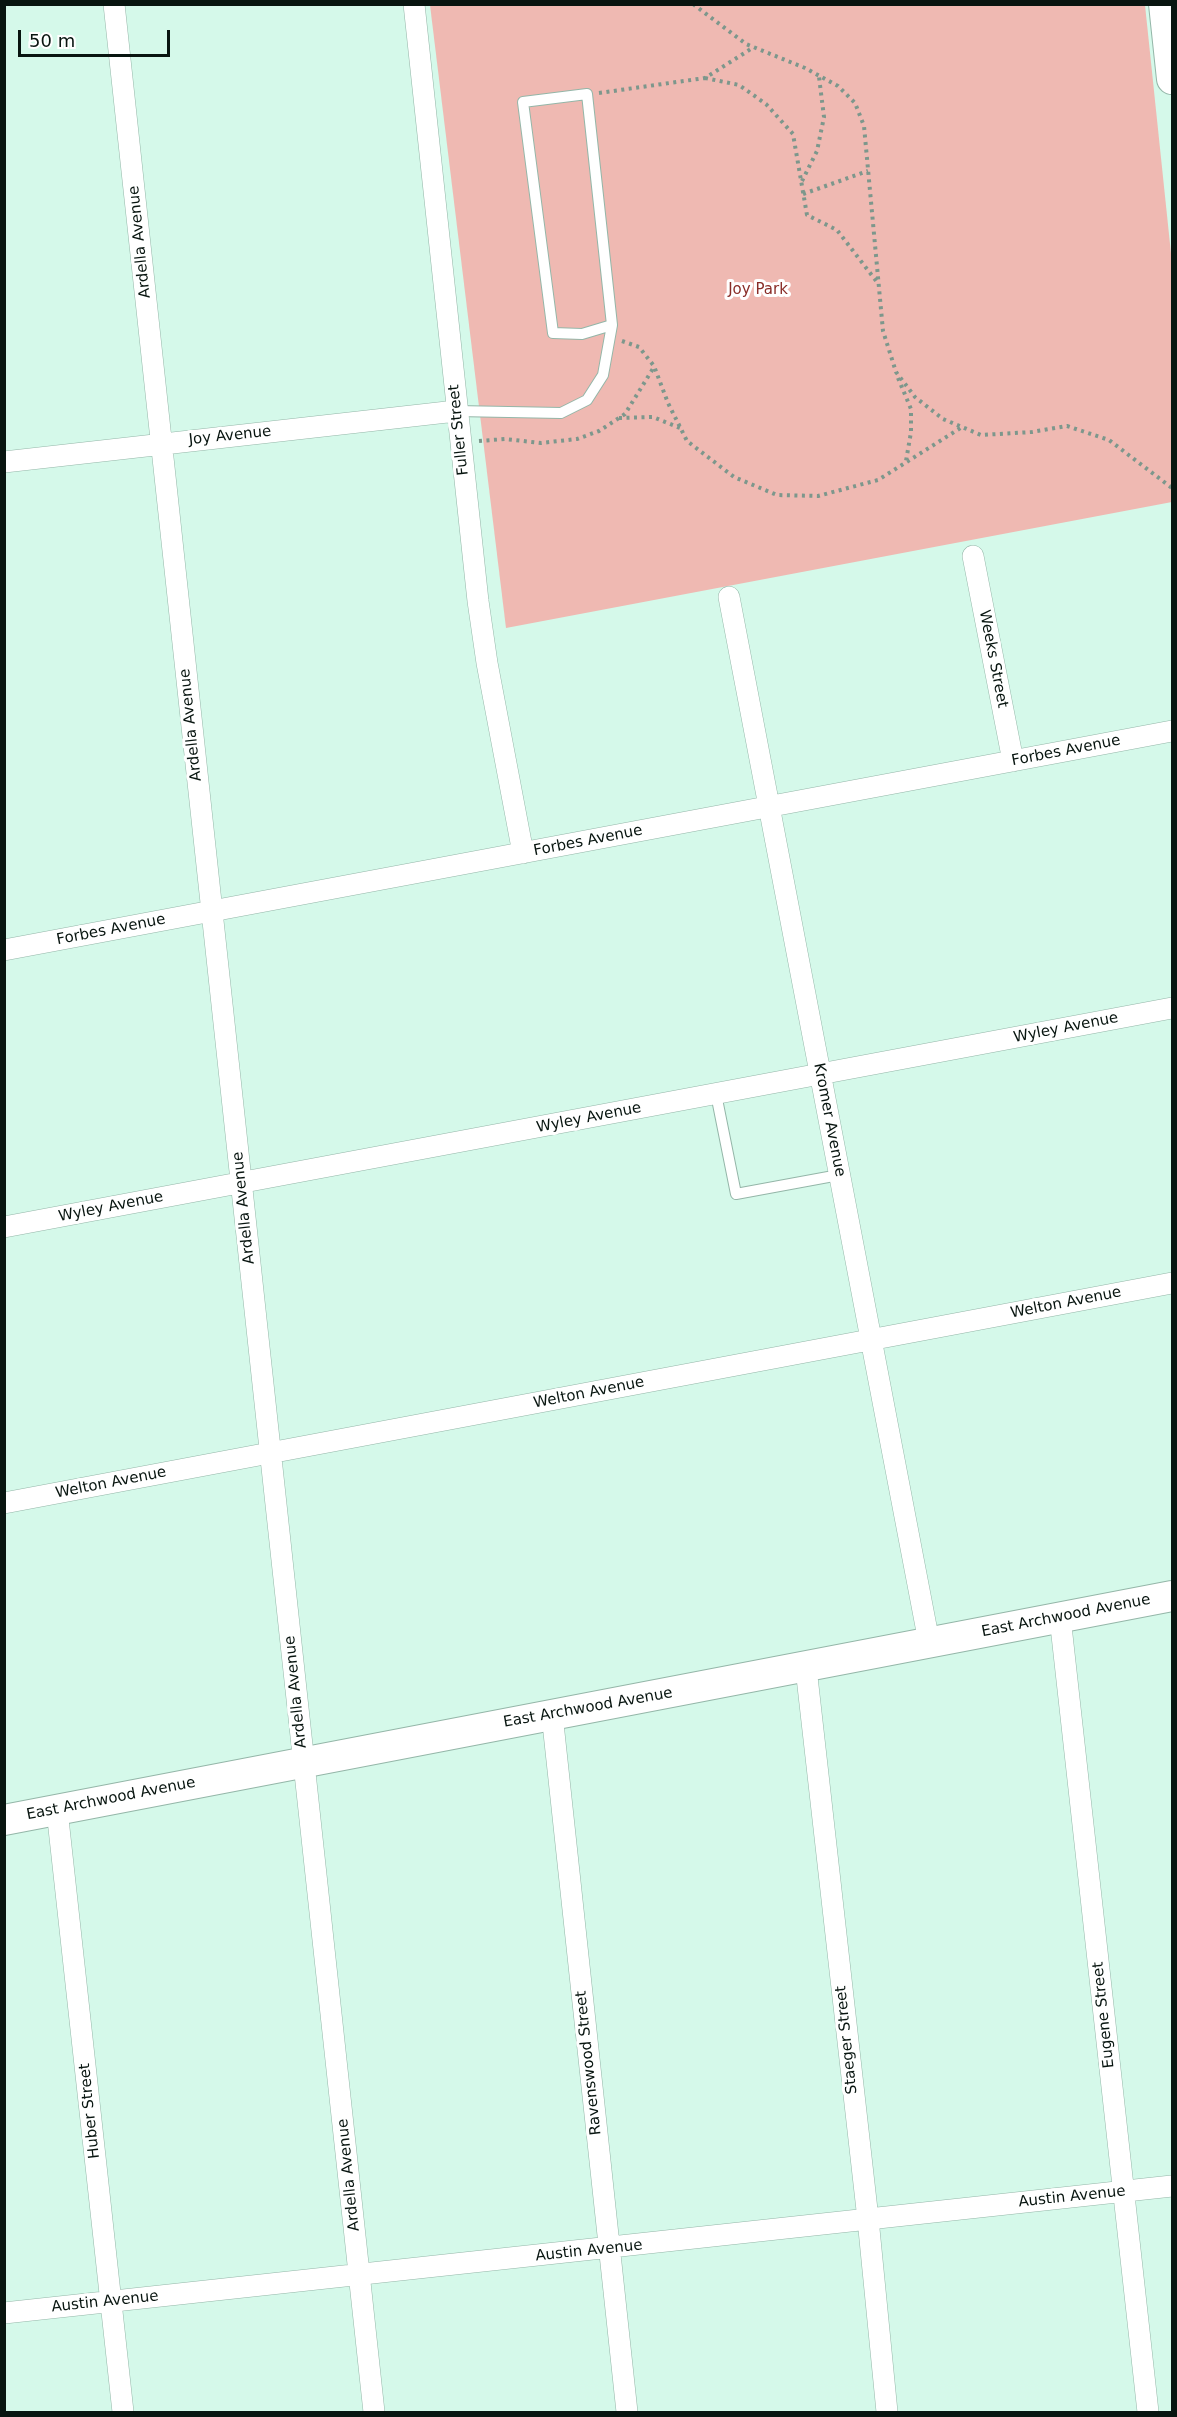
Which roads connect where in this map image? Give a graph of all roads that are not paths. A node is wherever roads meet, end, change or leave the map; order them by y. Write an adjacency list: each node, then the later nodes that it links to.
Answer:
1 (114, 4): 7 (street, Ardella Avenue)
2 (414, 4): 6 (street, Fuller Street)
3 (1164, 4): 4 (main road)
4 (1173, 80)
5 (612, 325): 5 (lane); 6 (lane)
6 (456, 411): 7 (street, Joy Avenue); 14 (street, Fuller Street)
7 (162, 443): 8 (street, Joy Avenue); 15 (street, Ardella Avenue)
8 (4, 462)
9 (973, 556): 12 (street, Weeks Street)
10 (729, 597): 13 (street, Kromer Avenue)
11 (1173, 731): 12 (street, Forbes Avenue)
12 (1013, 761): 13 (street, Forbes Avenue)
13 (769, 807): 14 (street, Forbes Avenue); 18 (street, Kromer Avenue)
14 (523, 853): 15 (street, Forbes Avenue)
15 (211, 911): 16 (street, Forbes Avenue); 21 (street, Ardella Avenue)
16 (4, 950)
17 (1173, 1008): 18 (street, Wyley Avenue)
18 (820, 1074): 19 (street, Wyley Avenue); 20 (street, Kromer Avenue)
19 (716, 1094): 20 (lane); 21 (street, Wyley Avenue)
20 (839, 1175): 24 (street, Kromer Avenue)
21 (241, 1183): 22 (street, Wyley Avenue); 25 (street, Ardella Avenue)
22 (4, 1227)
23 (1173, 1283): 24 (street, Welton Avenue)
24 (871, 1340): 25 (street, Welton Avenue); 29 (street, Kromer Avenue)
25 (270, 1453): 26 (street, Welton Avenue); 32 (street, Ardella Avenue)
26 (4, 1503)
27 (1173, 1596): 28 (main road, East Archwood Avenue)
28 (1060, 1617): 29 (main road, East Archwood Avenue); 36 (street, Eugene Street)
29 (929, 1642): 30 (main road, East Archwood Avenue)
30 (806, 1668): 31 (main road, East Archwood Avenue); 37 (street, Staeger Street)
31 (552, 1714): 32 (main road, East Archwood Avenue); 38 (street, Ravenswood Street)
32 (303, 1764): 33 (main road, East Archwood Avenue); 39 (street, Ardella Avenue)
33 (57, 1810): 34 (main road, East Archwood Avenue); 40 (street, Huber Street)
34 (4, 1820)
35 (1173, 2186): 36 (street, Austin Avenue)
36 (1123, 2191): 37 (street, Austin Avenue); 46 (street, Eugene Street)
37 (868, 2218): 38 (street, Austin Avenue); 45 (street, Staeger Street)
38 (610, 2248): 39 (street, Austin Avenue); 44 (street, Ravenswood Street)
39 (359, 2276): 40 (street, Austin Avenue); 43 (street, Ardella Avenue)
40 (111, 2302): 41 (street, Austin Avenue); 42 (street, Huber Street)
41 (4, 2313)
42 (123, 2412)
43 (374, 2412)
44 (627, 2412)
45 (887, 2412)
46 (1148, 2412)

